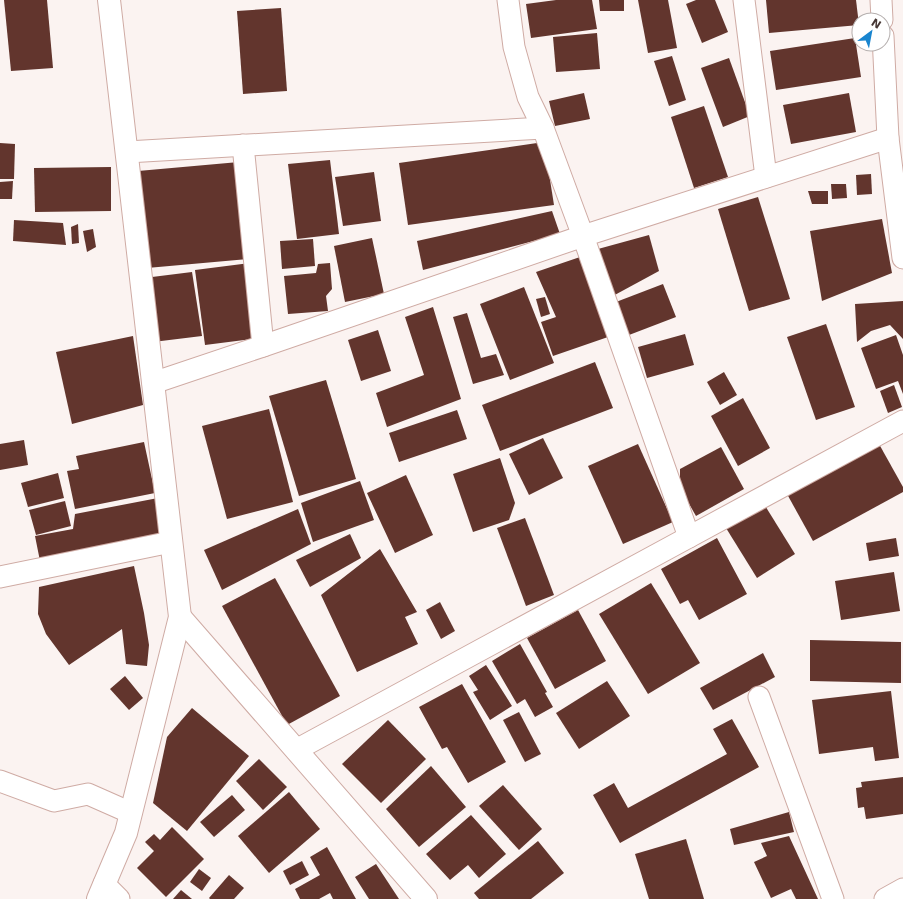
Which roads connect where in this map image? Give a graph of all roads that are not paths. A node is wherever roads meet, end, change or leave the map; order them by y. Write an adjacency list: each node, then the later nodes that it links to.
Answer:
1 (109, 0): 10 (street)
2 (508, 0): 7 (street)
3 (744, 0): 11 (street)
4 (881, 0): 5 (street)
5 (882, 12)
6 (884, 52): 8 (street)
7 (543, 128): 9 (street); 12 (street)
8 (888, 138): 11 (street); 13 (street)
9 (244, 145): 10 (street); 14 (street)
10 (127, 152): 15 (street)
11 (766, 177): 12 (street)
12 (583, 236): 14 (street); 17 (street)
13 (903, 258)
14 (263, 346): 15 (street)
15 (153, 383): 18 (street)
16 (903, 421): 17 (street)
17 (689, 537): 22 (street)
18 (171, 542): 19 (street); 20 (street)
19 (0, 577)
20 (180, 618): 22 (street); 24 (street)
21 (759, 696): 28 (street)
22 (296, 750): 27 (street)
23 (0, 781): 24 (street)
24 (131, 812): 26 (street)
25 (903, 889): 29 (street)
26 (107, 894)
27 (426, 899)
28 (833, 899)
29 (885, 899)

